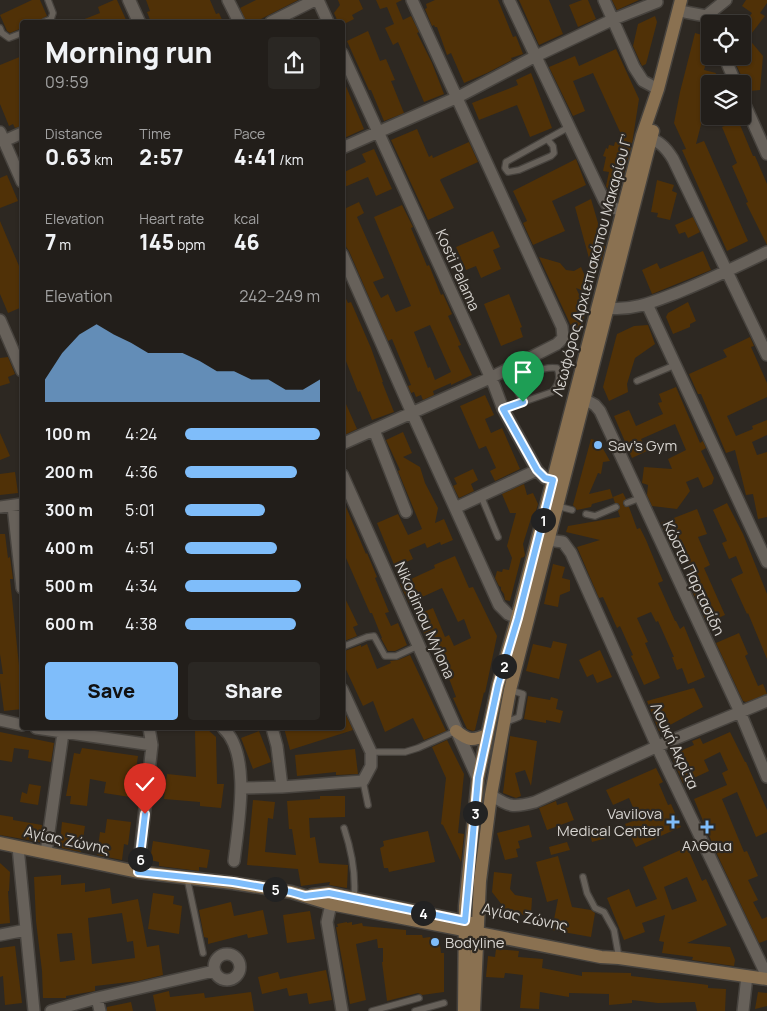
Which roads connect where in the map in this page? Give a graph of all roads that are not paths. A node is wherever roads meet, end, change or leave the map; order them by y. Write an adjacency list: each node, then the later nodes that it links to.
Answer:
1 (48, 0): 13 (lane)
2 (129, 0): 14 (street)
3 (228, 0): 15 (street)
4 (316, 0): 16 (street); 17 (street)
5 (412, 0): 24 (street)
6 (508, 0): 21 (street)
7 (604, 0): 18 (street)
8 (726, 0): 12 (street)
9 (657, 2): 18 (street)
10 (685, 4): 11 (street); 23 (main road, Λεωφόρος Αρχιεπισκόπου Μακαρίου Γ’); 30 (main road, Λεωφόρος Αρχιεπισκόπου Μακαρίου Γ’)
11 (701, 15)
12 (712, 15)
13 (49, 20)
14 (138, 20)
15 (238, 20)
16 (274, 20)
17 (327, 20)
18 (614, 20): 21 (street); 23 (street)
19 (0, 28): 20 (lane)
20 (20, 34)
21 (534, 57): 24 (street); 26 (street)
22 (345, 59): 27 (street, Kosti Palama)
23 (658, 89): 30 (main road, Λεωφόρος Αρχιεπισκόπου Μακαρίου Γ’)
24 (458, 97): 27 (street); 45 (street)
25 (751, 118): 33 (street)
26 (569, 127): 31 (lane); 35 (street)
27 (379, 132): 32 (street); 45 (street, Kosti Palama)
28 (20, 133): 29 (street)
29 (2, 136): 34 (street)
30 (647, 137): 35 (main road, Λεωφόρος Αρχιεπισκόπου Μακαρίου Γ’); 38 (street); 40 (main road, Λεωφόρος Αρχιεπισκόπου Μακαρίου Γ’)
31 (547, 139): 31 (lane)
32 (345, 147)
33 (767, 154)
34 (20, 177)
35 (623, 211): 55 (main road, Λεωφόρος Αρχιεπισκόπου Μακαρίου Γ’)
36 (767, 252): 38 (street)
37 (345, 261): 50 (street)
38 (727, 272): 39 (street); 42 (street)
39 (647, 304): 40 (street); 43 (street)
40 (608, 308): 47 (main road, Λεωφόρος Αρχιεπισκόπου Μακαρίου Γ’)
41 (0, 320): 44 (street)
42 (767, 355)
43 (675, 365): 46 (lane); 70 (street)
44 (20, 366)
45 (490, 378): 49 (street, Kosti Palama); 50 (street)
46 (637, 381)
47 (584, 399): 55 (main road, Λεωφόρος Αρχιεπισκόπου Μακαρίου Γ’); 57 (street, Κώστα Παρτασίδη)
48 (523, 402): 48 (lane); 49 (lane)
49 (503, 409): 53 (street, Kosti Palama)
50 (412, 413): 51 (street); 63 (street)
51 (374, 430): 52 (street); 65 (street)
52 (345, 443)
53 (537, 470): 55 (street, Kosti Palama); 56 (street)
54 (345, 482): 73 (street, Nikodimou Mylona)
55 (558, 482): 60 (main road, Λεωφόρος Αρχιεπισκόπου Μακαρίου Γ’); 71 (main road, Λεωφόρος Αρχιεπισκόπου Μακαρίου Γ’)
56 (481, 496): 63 (street); 67 (lane)
57 (640, 498): 58 (lane); 76 (street, Κώστα Παρτασίδη)
58 (627, 503)
59 (18, 505): 61 (street); 69 (street)
60 (557, 506): 64 (lane); 68 (main road, Λεωφόρος Αρχιεπισκόπου Μακαρίου Γ’)
61 (0, 507)
62 (616, 507): 66 (lane)
63 (455, 508): 71 (street)
64 (572, 510)
65 (406, 512)
66 (586, 514)
67 (498, 537)
68 (548, 540): 87 (street, Λουκή Ακρίτα); 94 (main road, Λεωφόρος Αρχιεπισκόπου Μακαρίου Γ’)
69 (20, 546)
70 (767, 562)
71 (518, 618): 85 (main road, Λεωφόρος Αρχιεπισκόπου Μακαρίου Γ’)
72 (345, 646): 73 (lane)
73 (418, 646): 83 (street, Nikodimou Mylona)
74 (345, 696): 88 (street)
75 (767, 701): 76 (street)
76 (740, 712): 87 (street); 89 (street, Κώστα Παρτασίδη)
77 (0, 720): 78 (street)
78 (20, 725)
79 (47, 730): 84 (street)
80 (150, 730): 86 (street)
81 (226, 730): 93 (street)
82 (273, 730): 92 (street)
83 (456, 731): 85 (main road); 88 (lane); 90 (street, Nikodimou Mylona)
84 (63, 733): 86 (street); 99 (street)
85 (487, 735): 90 (main road, Λεωφόρος Αρχιεπισκόπου Μακαρίου Γ’)
86 (152, 745): 101 (street)
87 (658, 746): 94 (street); 114 (street, Λουκή Ακρίτα)
88 (371, 752): 91 (street)
89 (767, 777)
90 (478, 778): 107 (main road, Λεωφόρος Αρχιεπισκόπου Μακαρίου Γ’)
91 (363, 781): 92 (street); 95 (lane)
92 (282, 787): 93 (street)
93 (242, 788): 100 (street)
94 (491, 795): 107 (main road, Λεωφόρος Αρχιεπισκόπου Μακαρίου Γ’)
95 (368, 805)
96 (344, 828): 105 (lane)
97 (0, 843): 98 (main road, Αγίας Ζώνης)
98 (18, 847): 99 (main road, Αγίας Ζώνης); 108 (street)
99 (46, 853): 101 (main road, Αγίας Ζώνης)
100 (234, 861)
101 (138, 872): 103 (main road, Αγίας Ζώνης)
102 (583, 877): 111 (lane)
103 (187, 878): 104 (main road, Αγίας Ζώνης); 110 (lane)
104 (305, 896): 105 (main road, Αγίας Ζώνης); 106 (main road, Αγίας Ζώνης)
105 (354, 898): 107 (main road, Αγίας Ζώνης)
106 (331, 904): 107 (main road, Αγίας Ζώνης); 121 (street)
107 (471, 927): 111 (main road, Αγίας Ζώνης); 124 (main road, Λεωφόρος Αρχιεπισκόπου Μακαρίου Γ’); 125 (main road, Λεωφόρος Αρχιεπισκόπου Μακαρίου Γ’)
108 (26, 930): 109 (street); 118 (street)
109 (0, 935)
110 (203, 953)
111 (620, 958): 113 (main road, Αγίας Ζώνης)
112 (214, 970): 115 (street)
113 (747, 976): 114 (main road, Αγίας Ζώνης); 126 (street)
114 (767, 977)
115 (97, 998): 119 (street); 120 (street)
116 (419, 998): 122 (lane)
117 (444, 1003): 123 (lane)
118 (34, 1011)
119 (51, 1011)
120 (100, 1011)
121 (342, 1011)
122 (372, 1011)
123 (415, 1011)
124 (464, 1011)
125 (474, 1011)
126 (743, 1011)

